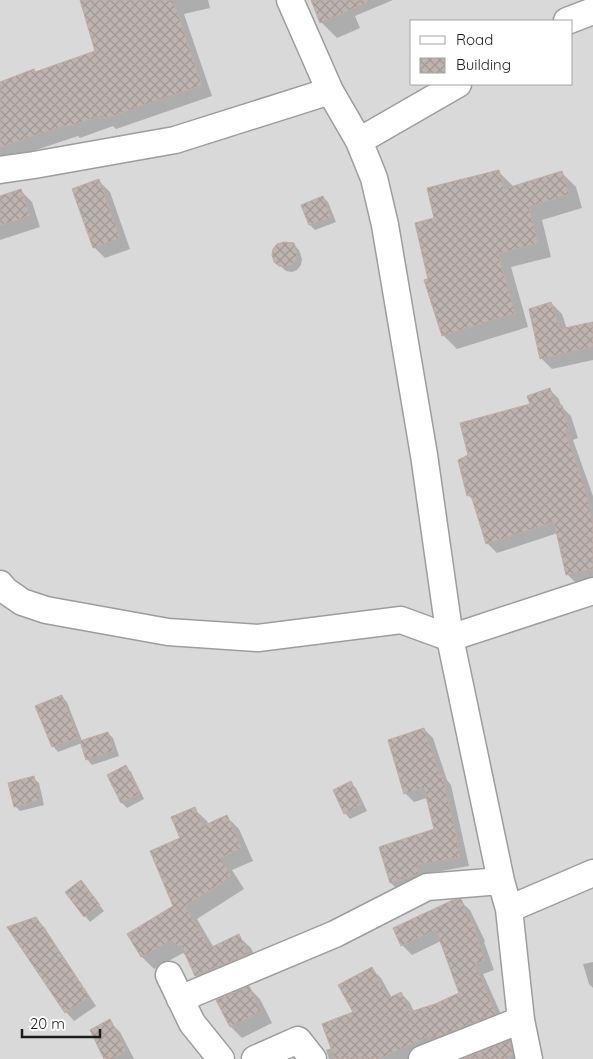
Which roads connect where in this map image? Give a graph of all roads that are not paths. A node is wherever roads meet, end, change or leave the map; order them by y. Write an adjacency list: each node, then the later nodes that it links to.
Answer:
1 (290, 0): 5 (street)
2 (593, 11): 3 (street)
3 (569, 20)
4 (456, 85): 6 (street)
5 (330, 91): 6 (street); 7 (street)
6 (359, 141): 10 (street)
7 (0, 170)
8 (0, 584): 10 (street)
9 (593, 590): 10 (street)
10 (450, 638): 12 (street)
11 (593, 873): 13 (street)
12 (501, 881): 13 (street); 15 (street)
13 (509, 908): 16 (street)
14 (169, 975): 15 (street)
15 (180, 999): 17 (street)
16 (520, 1020): 20 (street); 21 (street)
17 (221, 1059)
18 (255, 1059): 19 (street)
19 (313, 1059)
20 (422, 1059)
21 (530, 1059)

